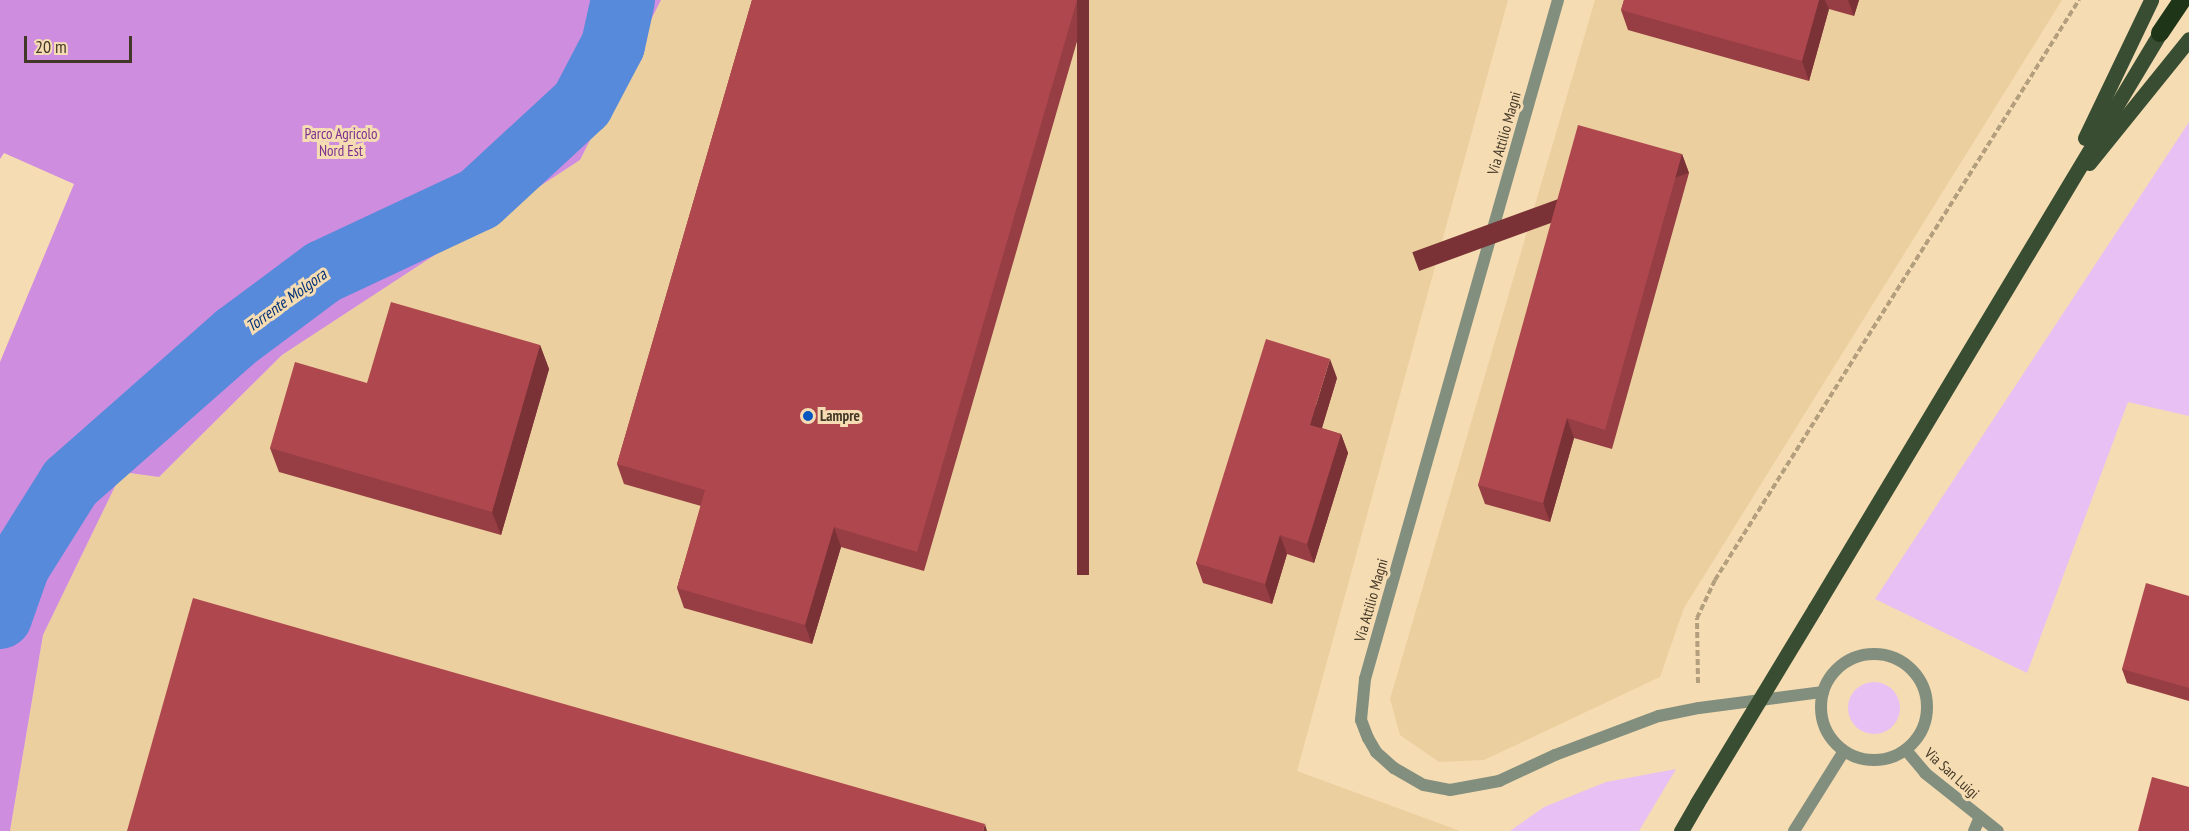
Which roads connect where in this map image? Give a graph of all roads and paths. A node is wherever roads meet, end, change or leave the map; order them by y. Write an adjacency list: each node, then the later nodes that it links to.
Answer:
1 (1558, 0): 10 (street, Via Attilio Magni)
2 (2079, 0): 10 (path)
3 (2151, 0): 8 (main road)
4 (2177, 0): 6 (highway)
5 (2182, 0): 6 (highway)
6 (2160, 33): 8 (main road)
7 (2189, 39): 8 (main road)
8 (2049, 212): 14 (main road, bridge)
9 (1823, 692): 10 (street, Via Attilio Magni); 11 (street); 12 (street)
10 (1699, 708)
11 (1906, 750): 12 (street); 13 (street, Via San Luigi)
12 (1844, 751): 15 (street)
13 (1980, 817): 16 (street, Via San Luigi); 17 (street, Via San Luigi)
14 (1681, 831)
15 (1794, 831)
16 (1974, 831)
17 (1998, 831)

